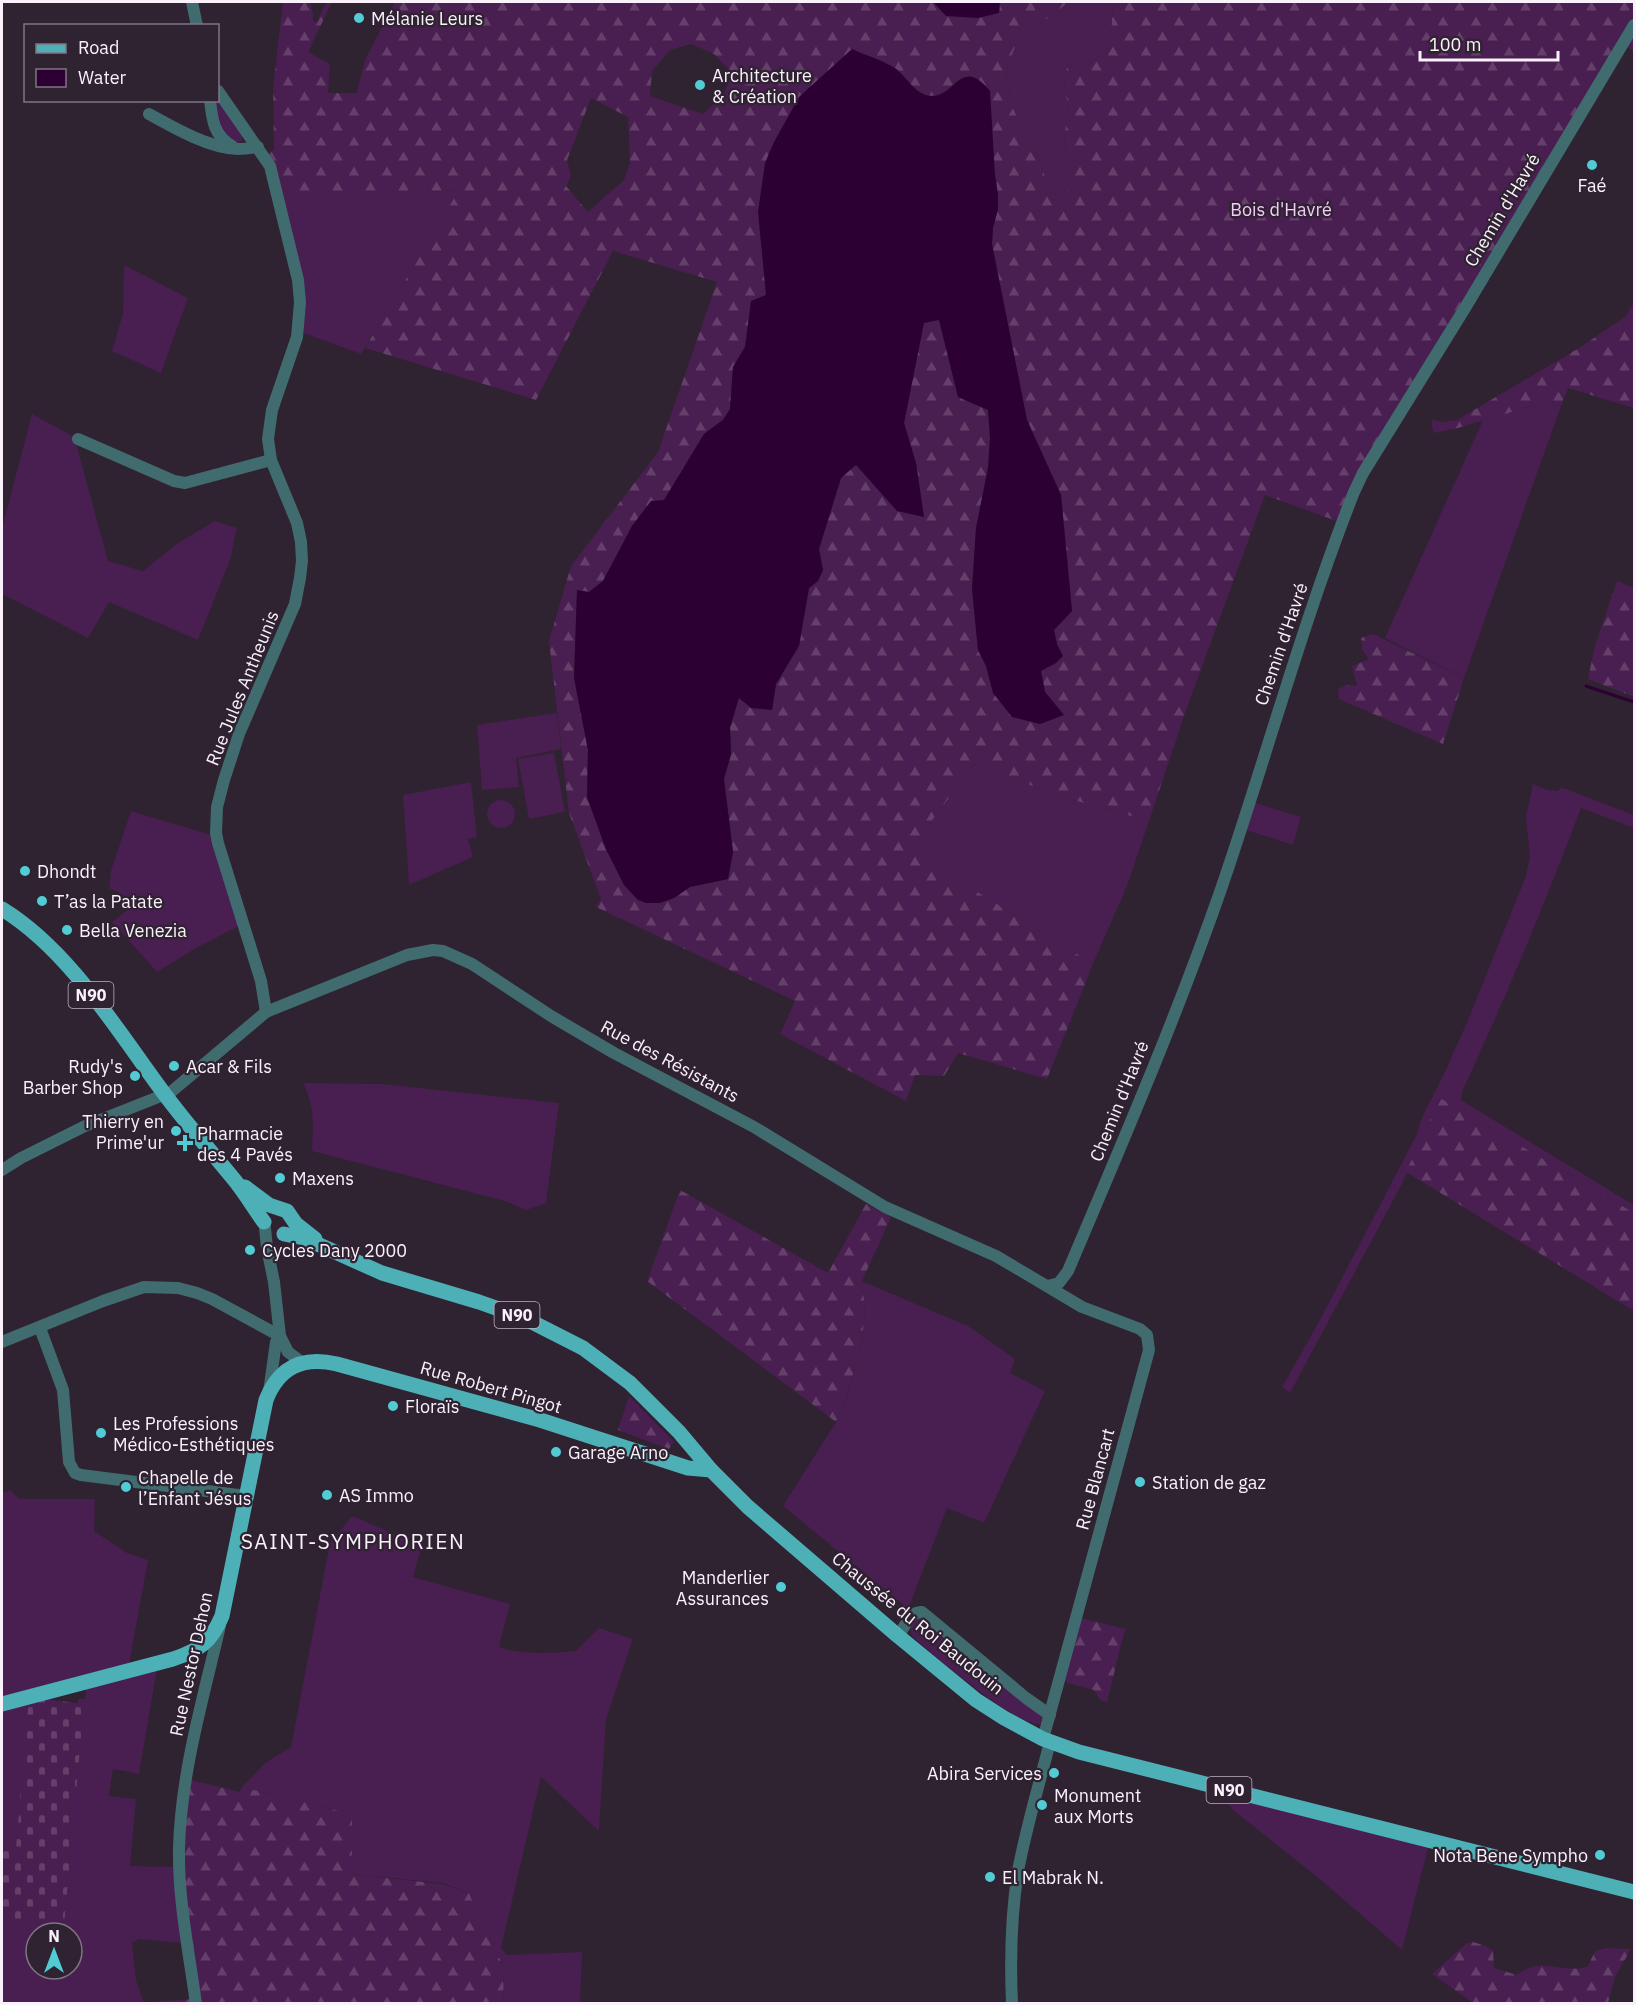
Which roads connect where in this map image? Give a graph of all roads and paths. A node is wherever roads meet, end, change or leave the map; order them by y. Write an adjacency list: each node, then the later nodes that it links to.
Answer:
1 (192, 2): 2 (street)
2 (197, 24)
3 (1635, 25): 22 (street, Chemin d'Havré)
4 (219, 92): 7 (street, Rue Jules Antheunis)
5 (210, 102): 8 (street)
6 (149, 114): 8 (street)
7 (258, 147): 8 (street); 10 (street, Rue Jules Antheunis)
8 (238, 149)
9 (78, 439): 10 (street)
10 (271, 460): 12 (street, Rue Jules Antheunis)
11 (2, 909): 13 (main road, N90)
12 (267, 1012): 13 (street); 22 (street, Rue des Résistants)
13 (165, 1095): 14 (street); 15 (main road, N90)
14 (2, 1170)
15 (233, 1179): 16 (main road, N90); 18 (main road, N90)
16 (276, 1208): 17 (main road); 18 (main road)
17 (290, 1215): 19 (main road); 20 (main road, Chaussée du Roi Baudouin / N90)
18 (264, 1225): 19 (main road); 21 (street, Rue Nestor Dehon)
19 (283, 1235): 20 (main road, Chaussée du Roi Baudouin / N90); 21 (street)
20 (328, 1248): 28 (main road, Chaussée du Roi Baudouin / N90)
21 (270, 1257): 24 (street, Rue Nestor Dehon)
22 (1048, 1286): 33 (street, Rue Blancart)
23 (40, 1328): 24 (street); 25 (street); 29 (street)
24 (280, 1336): 26 (street); 27 (street, Rue Nestor Dehon)
25 (2, 1342)
26 (303, 1363): 27 (main road); 28 (main road, Rue Robert Pingot)
27 (269, 1392): 29 (main road, Rue Nestor Dehon)
28 (711, 1470): 31 (main road, Chaussée du Roi Baudouin / N90)
29 (246, 1496): 30 (main road, Rue Nestor Dehon)
30 (222, 1616): 32 (main road); 36 (street, Rue Nestor Dehon)
31 (898, 1636): 33 (street); 34 (main road, Chaussée du Roi Baudouin / N90)
32 (2, 1704)
33 (1050, 1715): 34 (street, Rue Blancart)
34 (1046, 1741): 35 (main road, Chaussée du Roi Baudouin / N90); 37 (street, Rue Blancart)
35 (1635, 1892)
36 (196, 2004)
37 (1012, 2004)

